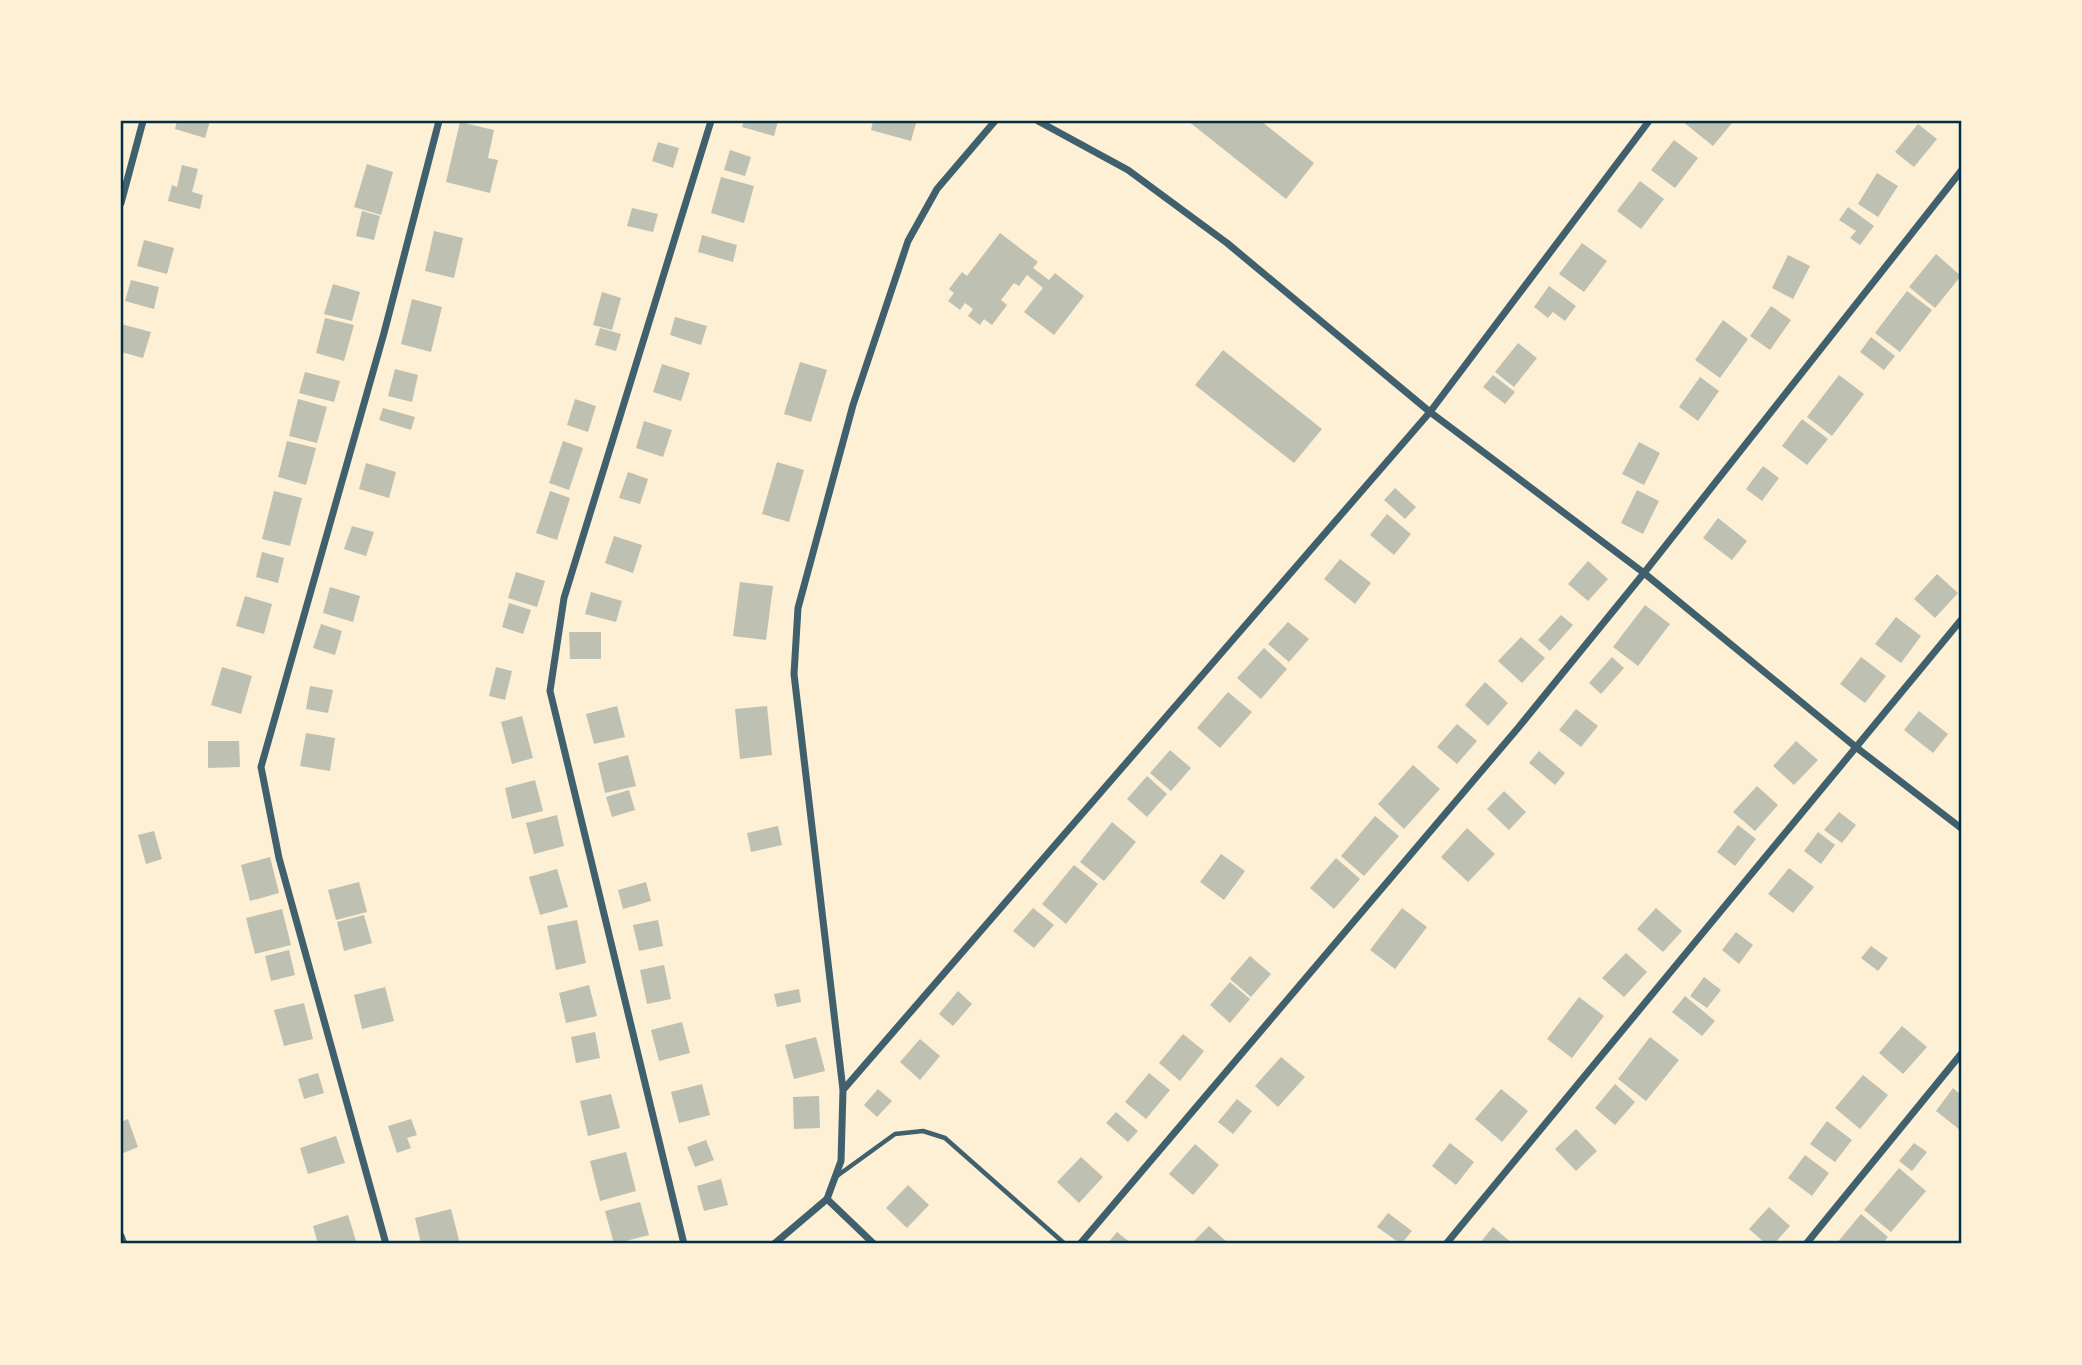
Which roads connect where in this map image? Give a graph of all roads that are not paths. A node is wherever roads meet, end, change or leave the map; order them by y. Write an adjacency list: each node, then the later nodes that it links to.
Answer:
1 (142, 121): 8 (street)
2 (439, 121): 20 (street)
3 (711, 121): 21 (street)
4 (995, 121): 15 (street)
5 (1038, 121): 9 (street)
6 (1649, 121): 9 (street)
7 (1961, 171): 10 (street)
8 (121, 203)
9 (1430, 412): 10 (street); 15 (street)
10 (1644, 573): 12 (street); 25 (street)
11 (1961, 620): 12 (street)
12 (1857, 748): 13 (street); 26 (street)
13 (1961, 828)
14 (1961, 1054): 27 (street)
15 (843, 1090): 16 (street)
16 (835, 1177): 17 (street); 24 (lane)
17 (827, 1199): 22 (street); 23 (street)
18 (121, 1236): 19 (street)
19 (124, 1244)
20 (386, 1244)
21 (684, 1244)
22 (774, 1244)
23 (874, 1244)
24 (1065, 1244)
25 (1080, 1244)
26 (1446, 1244)
27 (1805, 1244)

